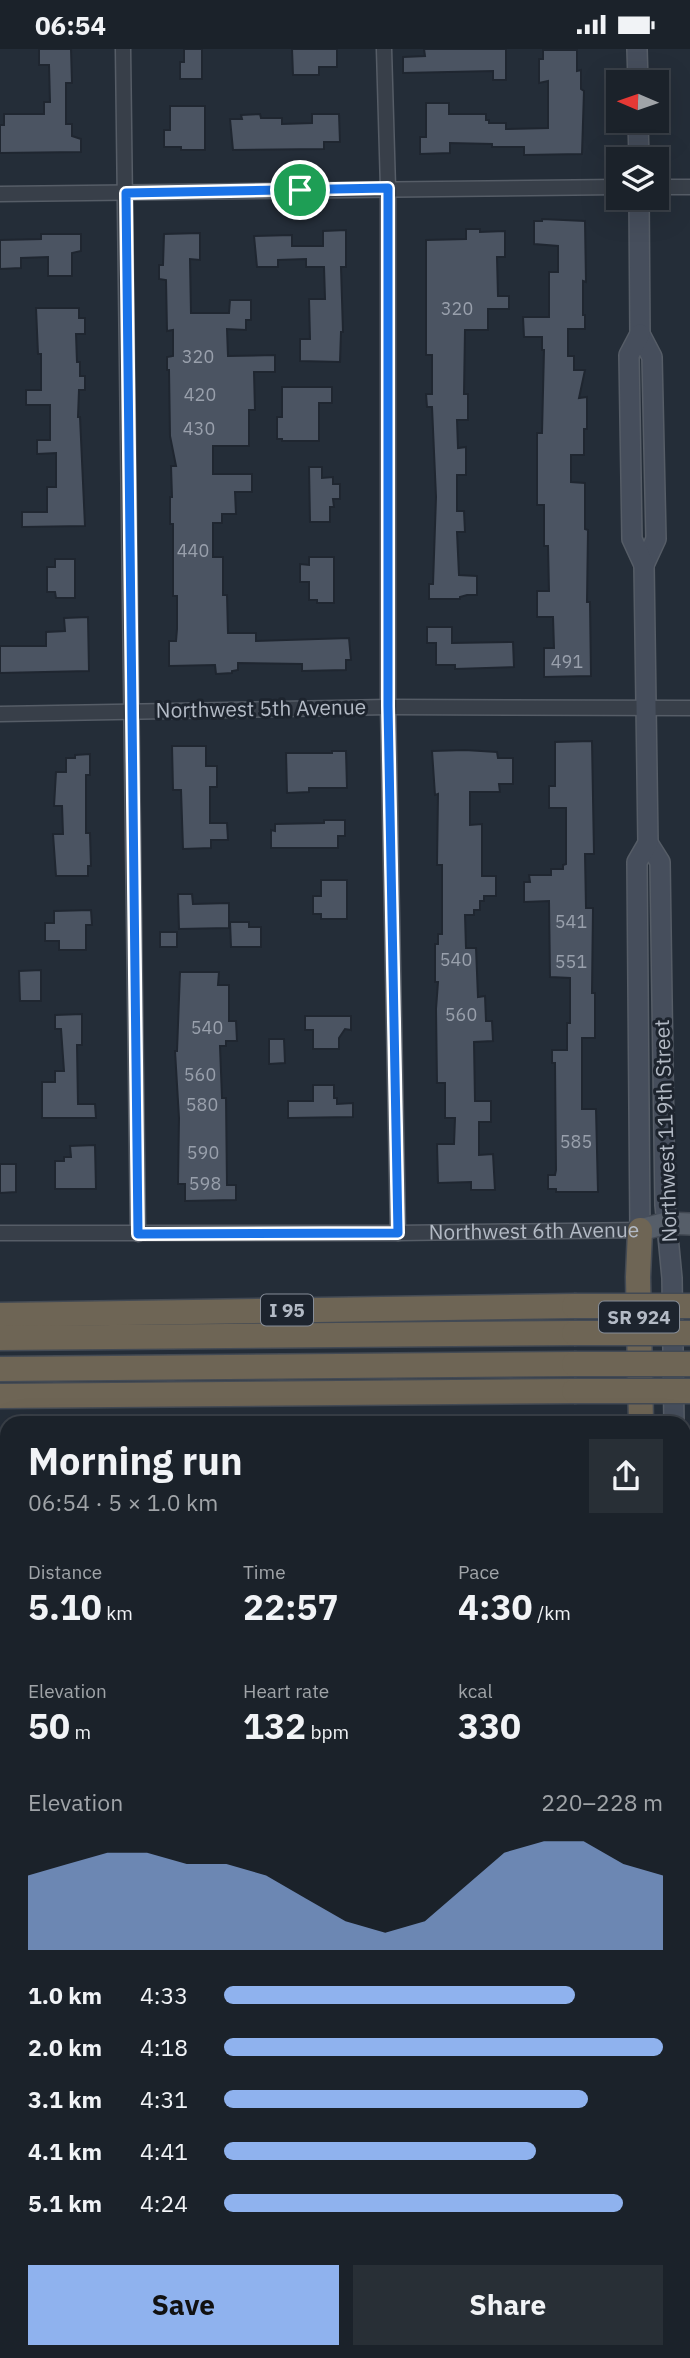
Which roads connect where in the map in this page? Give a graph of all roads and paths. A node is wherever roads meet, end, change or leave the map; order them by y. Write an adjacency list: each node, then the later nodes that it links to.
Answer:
1 (124, 49): 9 (street)
2 (384, 49): 8 (street)
3 (637, 49): 4 (main road)
4 (638, 70)
5 (606, 187): 8 (street)
6 (669, 187): 7 (street)
7 (690, 187)
8 (388, 188): 9 (street); 12 (street)
9 (126, 193): 10 (street); 15 (street)
10 (0, 194)
11 (639, 210): 14 (main road, Northwest 119th Street / SR 924)
12 (388, 706): 14 (street, Northwest 5th Avenue); 15 (street, Northwest 5th Avenue); 22 (street)
13 (690, 708): 14 (street, Northwest 5th Avenue)
14 (646, 709): 17 (main road, Northwest 119th Street / SR 924)
15 (133, 712): 16 (street, Northwest 5th Avenue); 23 (street)
16 (0, 714)
17 (648, 843): 18 (main road, Northwest 119th Street / SR 924); 20 (main road, Northwest 119th Street / SR 924)
18 (667, 1223): 19 (main road, Northwest 6th Avenue); 20 (main road, Northwest 6th Avenue); 35 (main road, Northwest 119th Street / SR 924)
19 (690, 1224)
20 (640, 1230): 22 (street, Northwest 6th Avenue); 34 (highway, Northwest 119th Street / SR 924)
21 (0, 1233): 23 (street, Northwest 6th Avenue)
22 (398, 1233): 23 (street, Northwest 6th Avenue)
23 (138, 1234)
24 (690, 1306): 25 (highway, I 95, bridge)
25 (0, 1315)
26 (690, 1333): 27 (highway, bridge)
27 (0, 1338)
28 (690, 1364): 29 (highway, bridge)
29 (0, 1369)
30 (690, 1391): 31 (highway, bridge)
31 (130, 1395): 32 (highway); 33 (highway)
32 (0, 1396)
33 (0, 1409)
34 (644, 1416)
35 (674, 1416)

